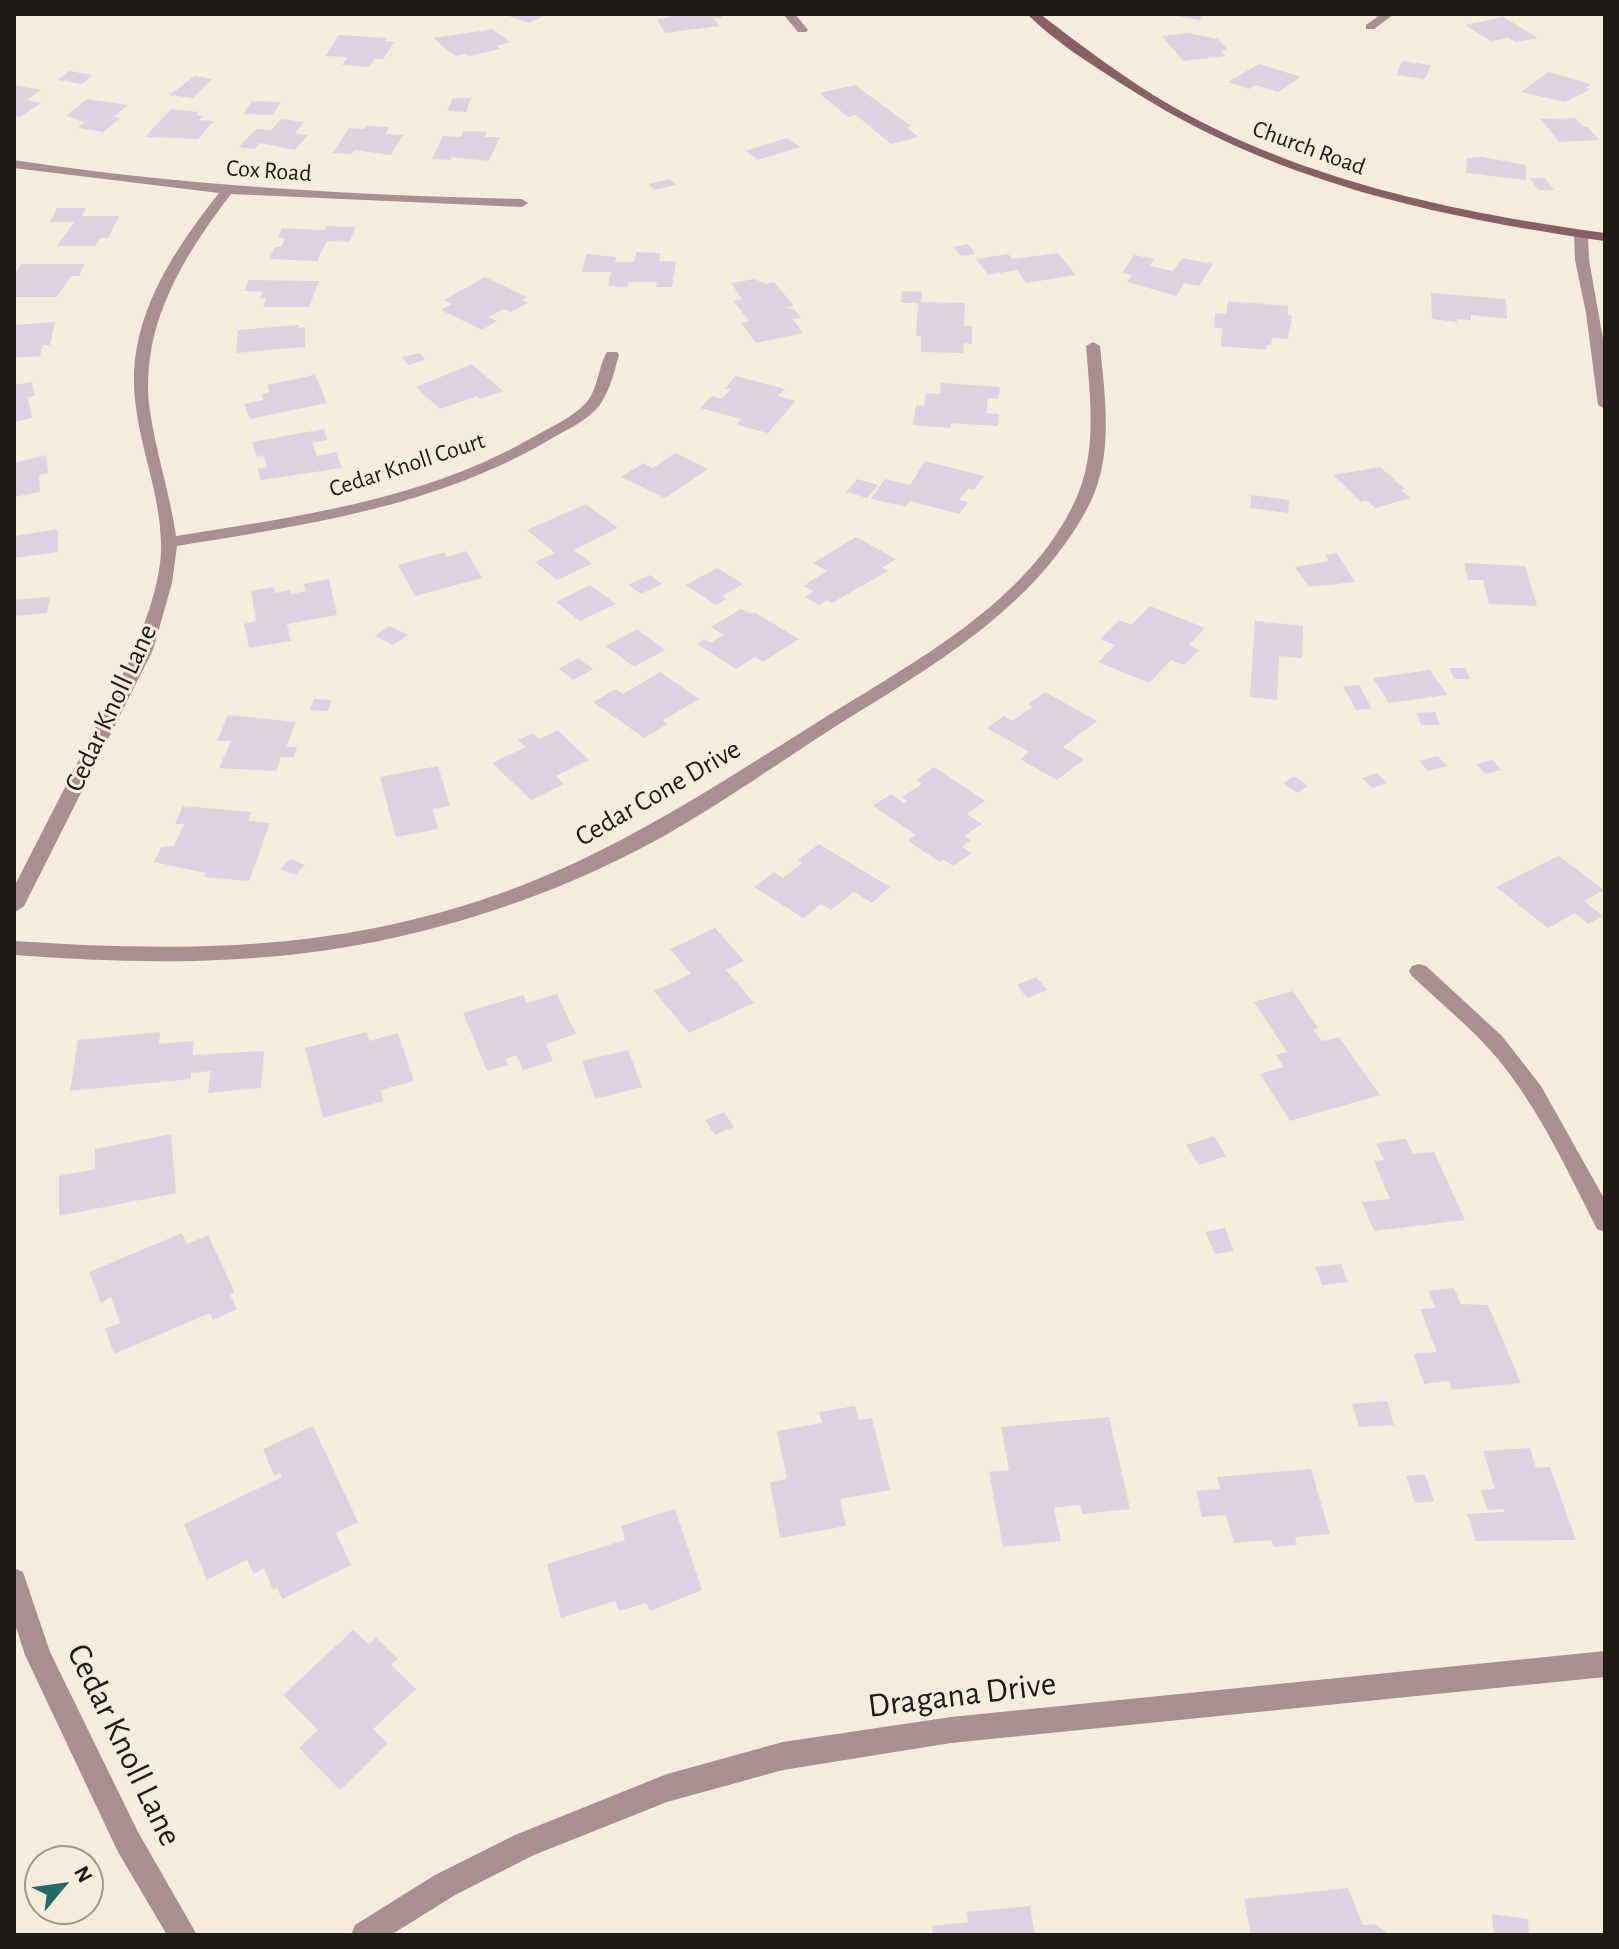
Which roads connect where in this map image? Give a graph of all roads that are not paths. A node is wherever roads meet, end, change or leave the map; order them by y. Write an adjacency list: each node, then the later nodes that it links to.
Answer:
1 (789, 14): 5 (street)
2 (1033, 14): 9 (main road, Church Road)
3 (1388, 14): 4 (street)
4 (1370, 27)
5 (802, 30)
6 (14, 164): 7 (street, Cox Road)
7 (227, 191): 8 (street, Cox Road); 14 (street, Cedar Knoll Lane)
8 (522, 203)
9 (1581, 234): 10 (main road, Church Road); 13 (street)
10 (1605, 237)
11 (1093, 346): 16 (street, Cedar Cone Drive)
12 (612, 355): 14 (street, Cedar Knoll Court)
13 (1605, 405)
14 (169, 542): 15 (street, Cedar Knoll Lane)
15 (14, 906)
16 (14, 948)
17 (1419, 971): 18 (street)
18 (1605, 1223)
19 (14, 1580): 21 (street, Cedar Knoll Lane)
20 (1605, 1664): 22 (street, Dragana Drive)
21 (183, 1935)
22 (365, 1935)

